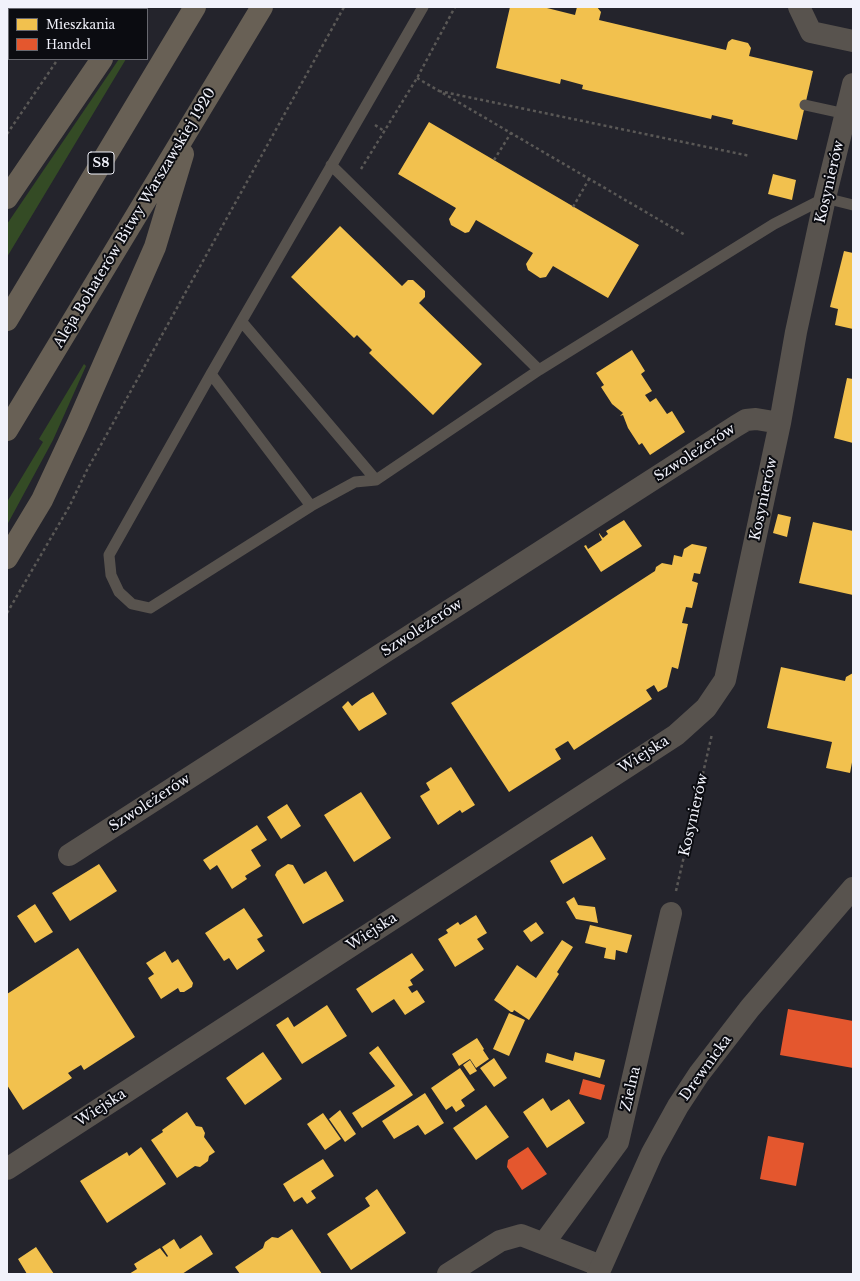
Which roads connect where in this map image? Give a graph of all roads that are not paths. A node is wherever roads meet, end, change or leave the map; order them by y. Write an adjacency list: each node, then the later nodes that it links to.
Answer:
1 (195, 7): 15 (highway, S8)
2 (262, 7): 10 (highway, Aleja Bohaterów Bitwy Warszawskiej 1920)
3 (423, 7): 11 (lane)
4 (799, 7): 5 (street)
5 (853, 42)
6 (101, 60): 12 (highway)
7 (853, 84): 9 (street, Kosynierów)
8 (805, 105): 9 (lane)
9 (846, 114): 13 (street, Kosynierów)
10 (192, 124): 20 (highway, Aleja Bohaterów Bitwy Warszawskiej 1920); 23 (highway)
11 (331, 165): 16 (lane); 17 (lane)
12 (7, 198)
13 (825, 198): 14 (lane); 17 (lane); 19 (street, Kosynierów)
14 (853, 205)
15 (7, 320)
16 (242, 322): 18 (lane); 21 (lane)
17 (539, 370): 21 (lane)
18 (211, 374): 22 (lane); 22 (lane)
19 (780, 423): 24 (street, Kosynierów); 25 (street, Szwoleżerów)
20 (7, 430)
21 (376, 480): 22 (lane)
22 (311, 506)
23 (7, 558)
24 (725, 680): 28 (street, Wiejska)
25 (69, 855)
26 (853, 888): 30 (street, Drewnicka)
27 (671, 913): 29 (street, Zielna)
28 (7, 1170)
29 (544, 1243): 30 (street); 31 (street)
30 (599, 1270)
31 (448, 1274)

